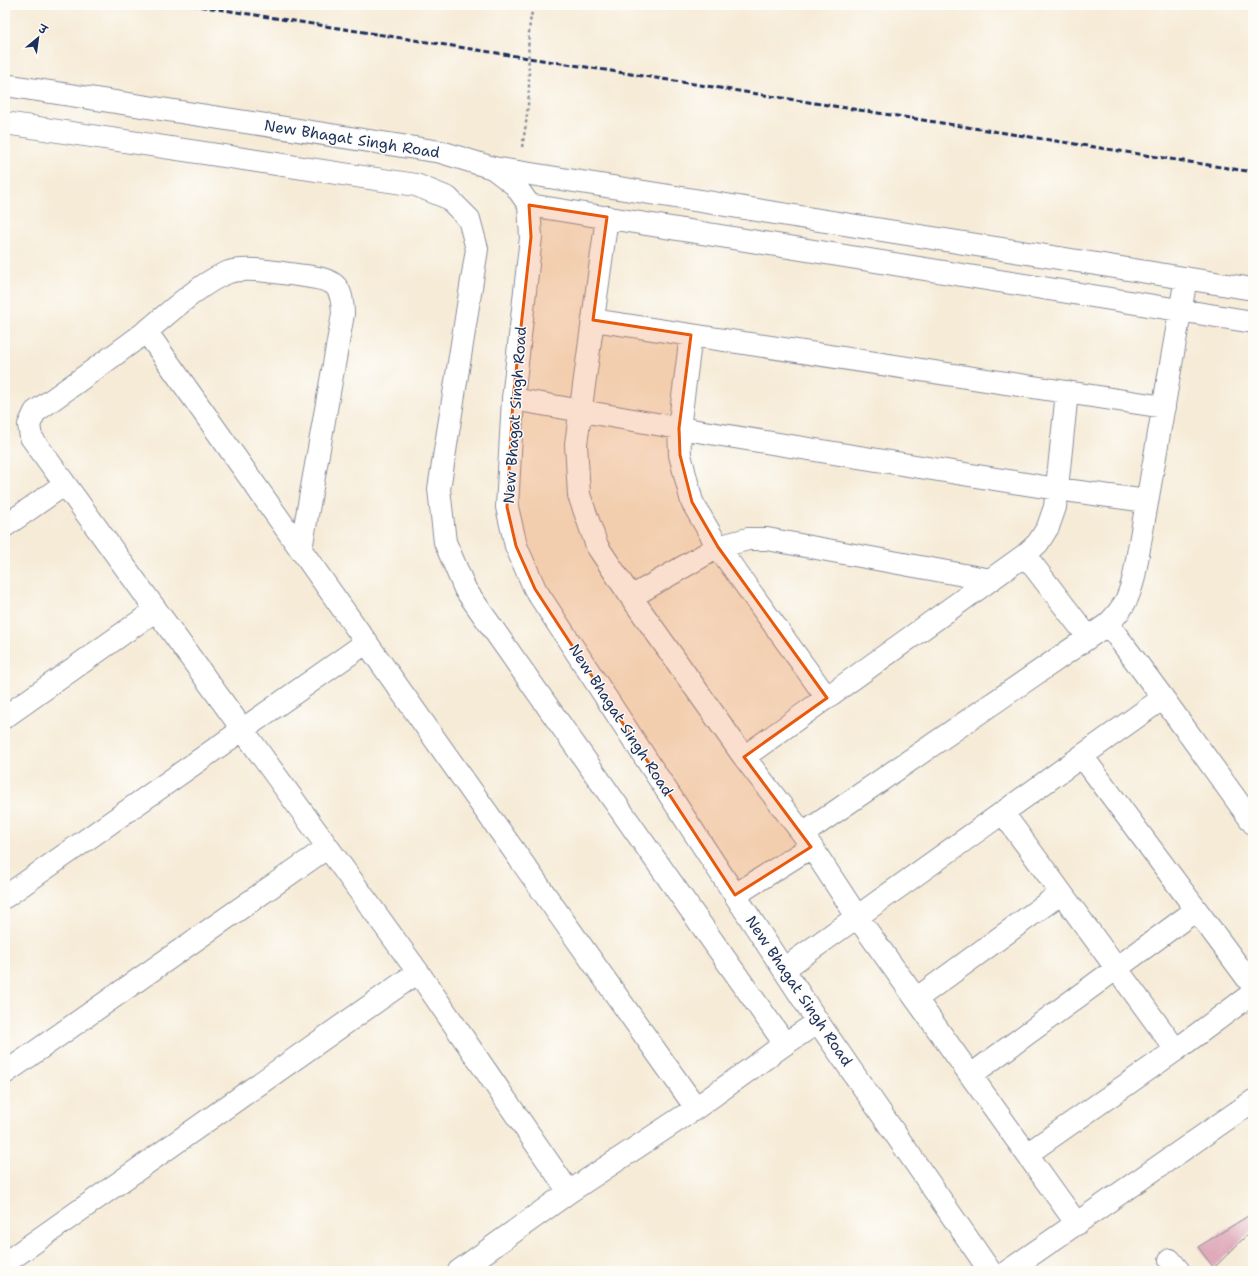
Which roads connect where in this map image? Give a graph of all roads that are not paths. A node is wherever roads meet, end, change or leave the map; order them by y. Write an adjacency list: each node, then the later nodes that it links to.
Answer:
1 (5, 85): 3 (street, New Bhagat Singh Road)
2 (5, 123): 53 (street)
3 (494, 168): 4 (street, New Bhagat Singh Road); 6 (street)
4 (529, 205): 5 (street); 14 (street, New Bhagat Singh Road)
5 (607, 218): 8 (street); 9 (street)
6 (1186, 278): 7 (street); 8 (street)
7 (1253, 289)
8 (1180, 310): 10 (street); 15 (street)
9 (593, 320): 12 (street); 16 (street)
10 (1253, 322)
11 (146, 331): 18 (street); 23 (street); 23 (street)
12 (691, 335): 13 (street); 17 (street)
13 (1067, 392): 15 (street); 19 (street)
14 (514, 399): 16 (street); 42 (street, New Bhagat Singh Road)
15 (1164, 407): 20 (street)
16 (581, 412): 17 (street); 26 (street)
17 (679, 428): 19 (street); 22 (street)
18 (65, 484): 21 (street); 27 (street)
19 (1057, 489): 20 (street); 24 (street)
20 (1147, 501): 28 (street)
21 (5, 526)
22 (718, 547): 25 (street); 26 (street); 31 (street)
23 (302, 549): 30 (street)
24 (1025, 555): 25 (street); 29 (street)
25 (991, 580): 31 (street)
26 (631, 597): 36 (street)
27 (156, 610): 33 (street); 34 (street)
28 (1108, 624): 29 (street); 32 (street)
29 (1088, 637): 39 (street)
30 (367, 642): 34 (street); 58 (street)
31 (827, 698): 36 (street)
32 (1163, 698): 35 (street); 38 (street)
33 (5, 717)
34 (242, 729): 40 (street); 43 (street)
35 (1082, 756): 37 (street); 44 (street)
36 (744, 758): 39 (street)
37 (1003, 813): 41 (street); 45 (street)
38 (1253, 823)
39 (807, 841): 42 (street); 45 (street)
40 (328, 847): 48 (street); 55 (street)
41 (1062, 893): 46 (street); 51 (street)
42 (735, 895): 47 (street, New Bhagat Singh Road)
43 (5, 897)
44 (1196, 910): 46 (street); 49 (street)
45 (858, 918): 47 (street); 51 (street)
46 (1116, 968): 54 (street); 56 (street)
47 (784, 969): 52 (street, New Bhagat Singh Road)
48 (418, 972): 60 (street); 62 (street)
49 (1253, 986)
50 (1253, 993): 54 (street)
51 (916, 999): 56 (street)
52 (818, 1022): 53 (street); 64 (street, New Bhagat Singh Road)
53 (785, 1044): 58 (street)
54 (1176, 1050): 59 (street)
55 (5, 1073)
56 (971, 1075): 59 (street)
57 (1253, 1101): 61 (street)
58 (696, 1108): 60 (street)
59 (1028, 1154): 61 (street)
60 (569, 1192): 63 (street)
61 (1077, 1224): 65 (street)
62 (5, 1263)
63 (459, 1271)
64 (990, 1271)
65 (1008, 1271)

